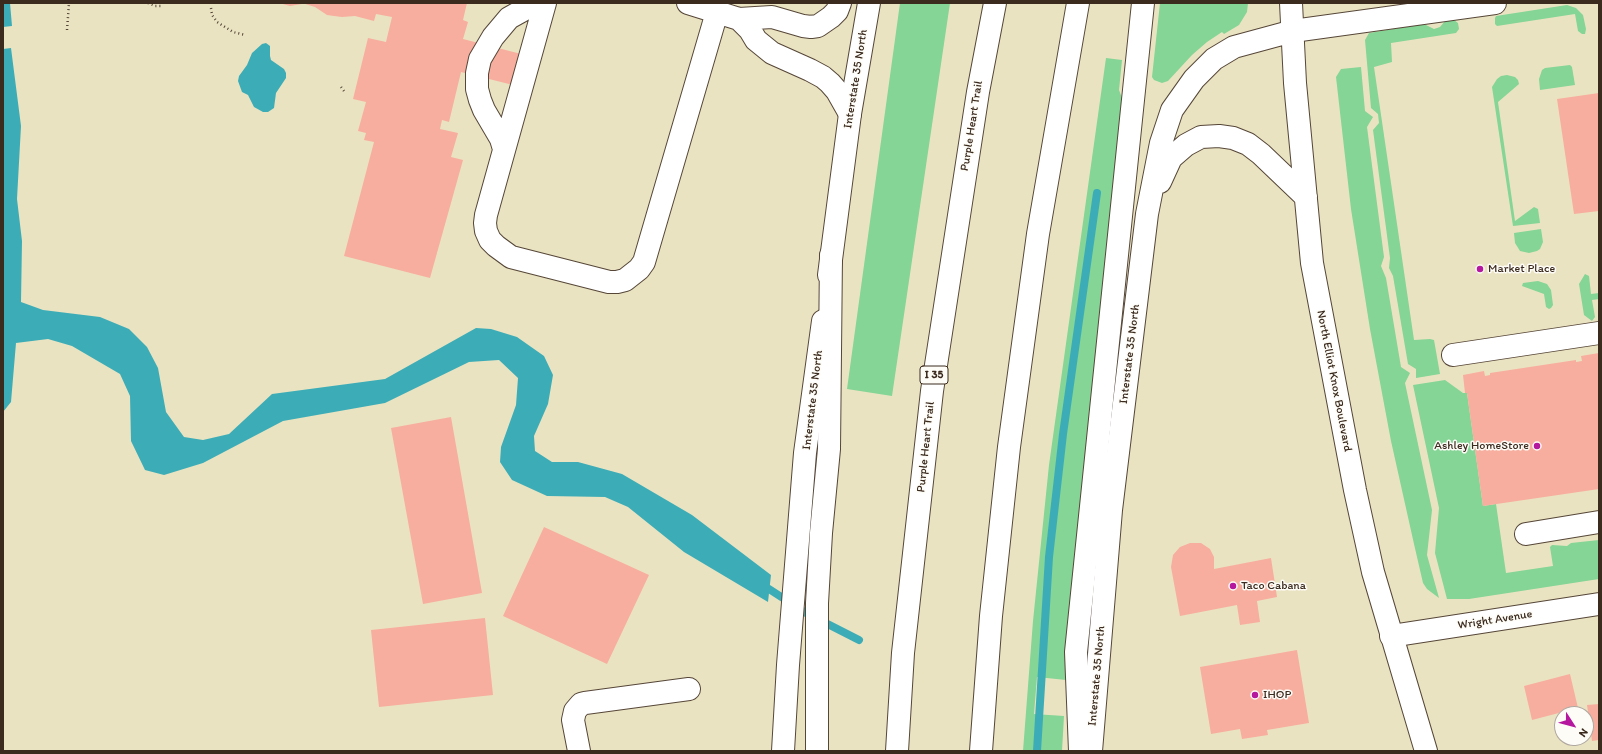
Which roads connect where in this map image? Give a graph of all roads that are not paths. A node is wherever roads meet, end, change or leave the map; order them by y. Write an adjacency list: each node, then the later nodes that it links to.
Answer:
1 (536, 3): 15 (main road)
2 (545, 3): 15 (main road)
3 (688, 3): 11 (main road)
4 (840, 3): 12 (main road)
5 (869, 3): 14 (main road, Interstate 35 North)
6 (995, 3): 29 (main road, Purple Heart Trail / I 35)
7 (1078, 3): 30 (main road)
8 (1143, 3): 31 (main road)
9 (1290, 3): 13 (main road, North Elliot Knox Boulevard)
10 (1495, 3): 13 (main road, Interstate 35 North)
11 (717, 12): 12 (main road); 15 (main road)
12 (739, 19): 14 (main road)
13 (1293, 31): 16 (main road, North Elliot Knox Boulevard); 17 (main road, Interstate 35 North)
14 (850, 114): 18 (main road, Interstate 35 North)
15 (504, 149)
16 (1306, 197): 17 (main road); 24 (main road, North Elliot Knox Boulevard)
17 (1146, 214): 32 (main road, Interstate 35 North)
18 (831, 255): 27 (main road, Interstate 35 North); 28 (main road)
19 (1599, 333): 20 (main road)
20 (1453, 355)
21 (1599, 522): 22 (main road)
22 (1526, 534)
23 (1599, 604): 24 (main road, Wright Avenue)
24 (1391, 636): 33 (main road, North Elliot Knox Boulevard)
25 (689, 689): 26 (main road)
26 (579, 751)
27 (783, 751)
28 (817, 751)
29 (897, 751)
30 (981, 751)
31 (1080, 751)
32 (1091, 751)
33 (1426, 751)

